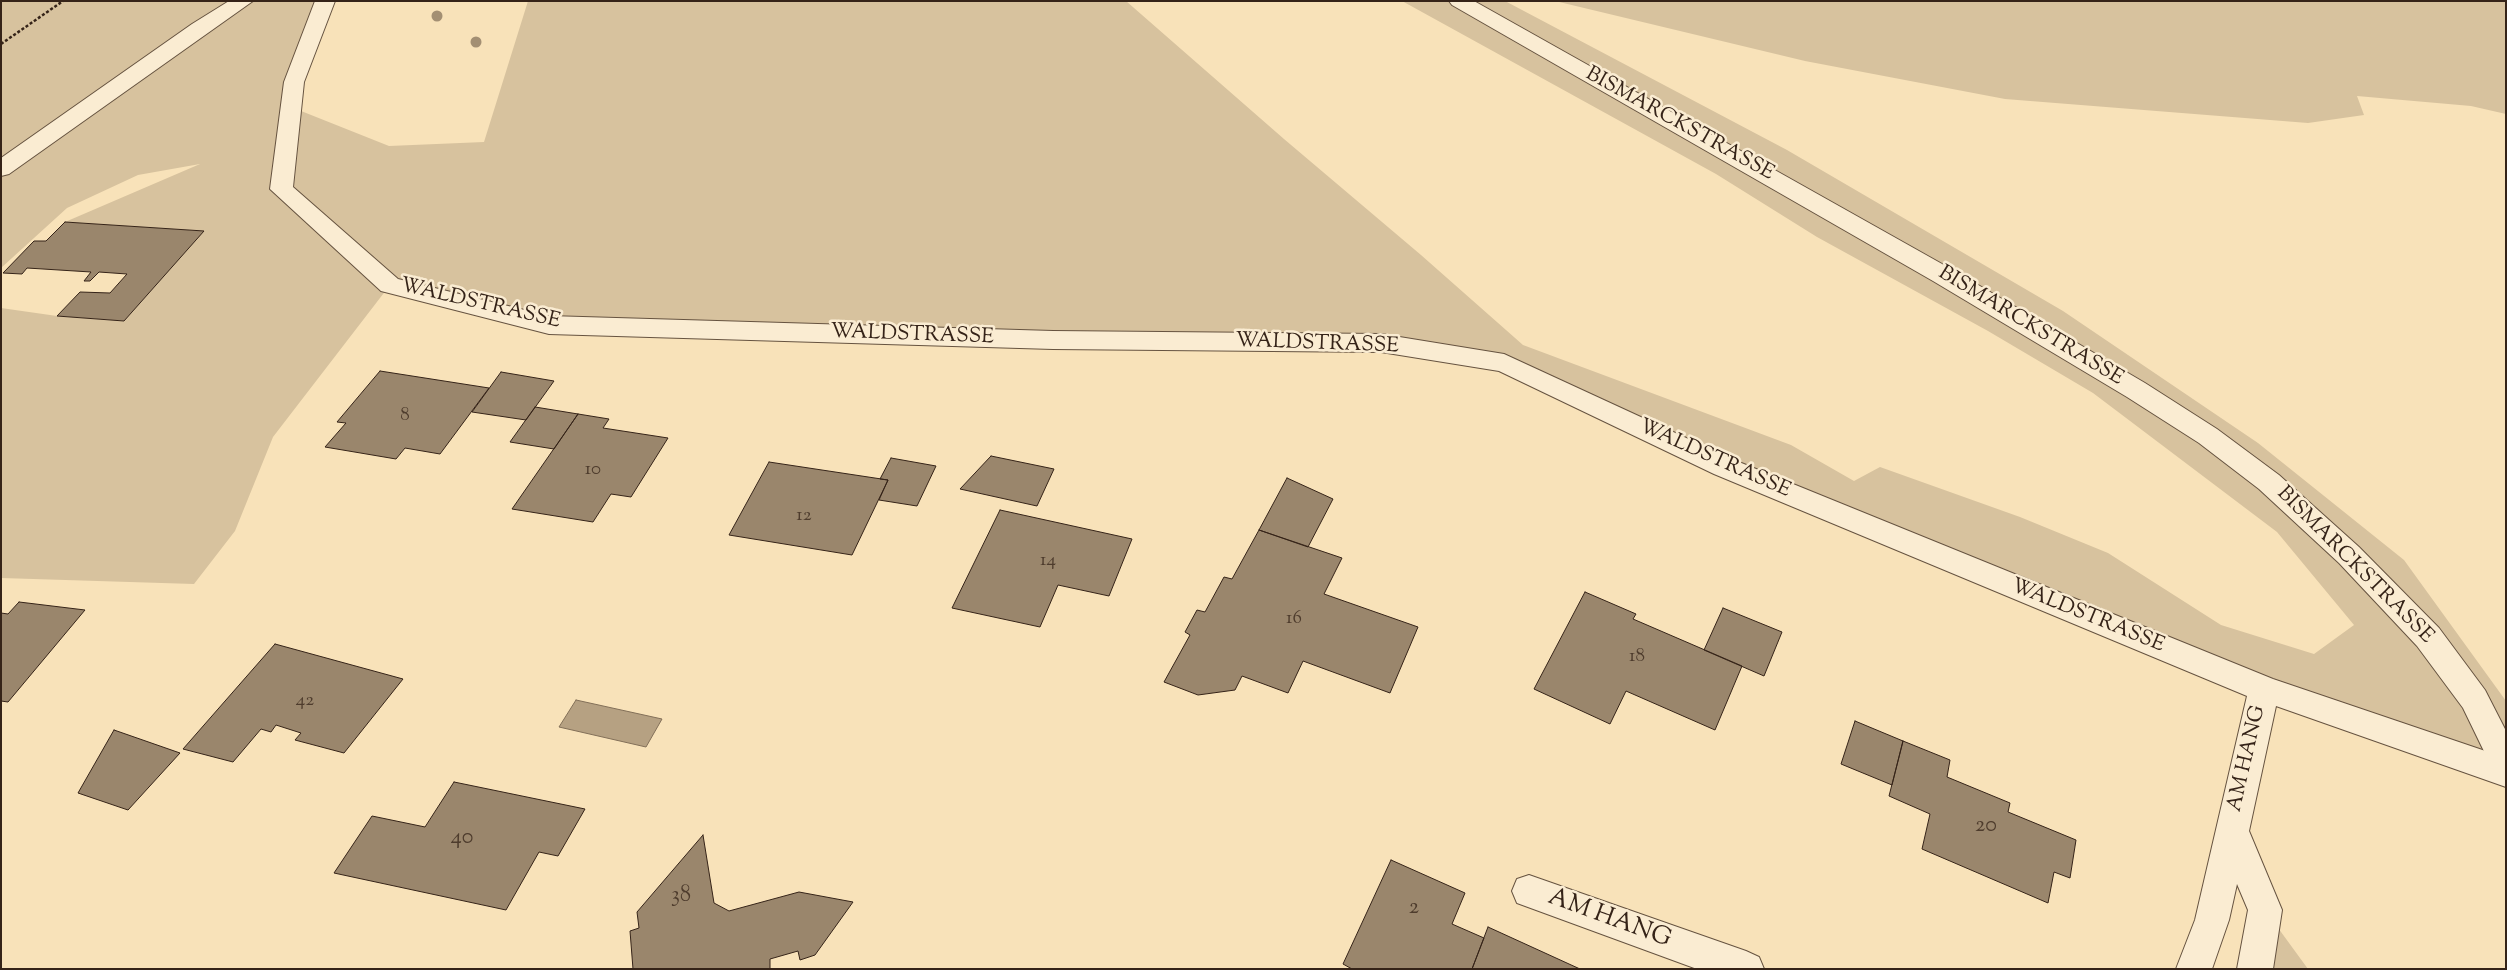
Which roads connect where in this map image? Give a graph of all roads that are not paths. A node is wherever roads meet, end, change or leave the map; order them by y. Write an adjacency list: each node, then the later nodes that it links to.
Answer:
1 (243, 1): 4 (street)
2 (325, 1): 5 (street, WALDSTRASSE)
3 (1459, 1): 6 (street, BISMARCKSTRASSE)
4 (1, 169)
5 (2264, 690): 7 (street, WALDSTRASSE); 8 (street, AM HANG)
6 (2506, 764)
7 (2506, 773)
8 (2231, 829): 11 (street, AM HANG); 12 (street, AM HANG)
9 (1529, 891): 10 (street, AM HANG)
10 (1746, 969)
11 (2194, 969)
12 (2255, 969)

